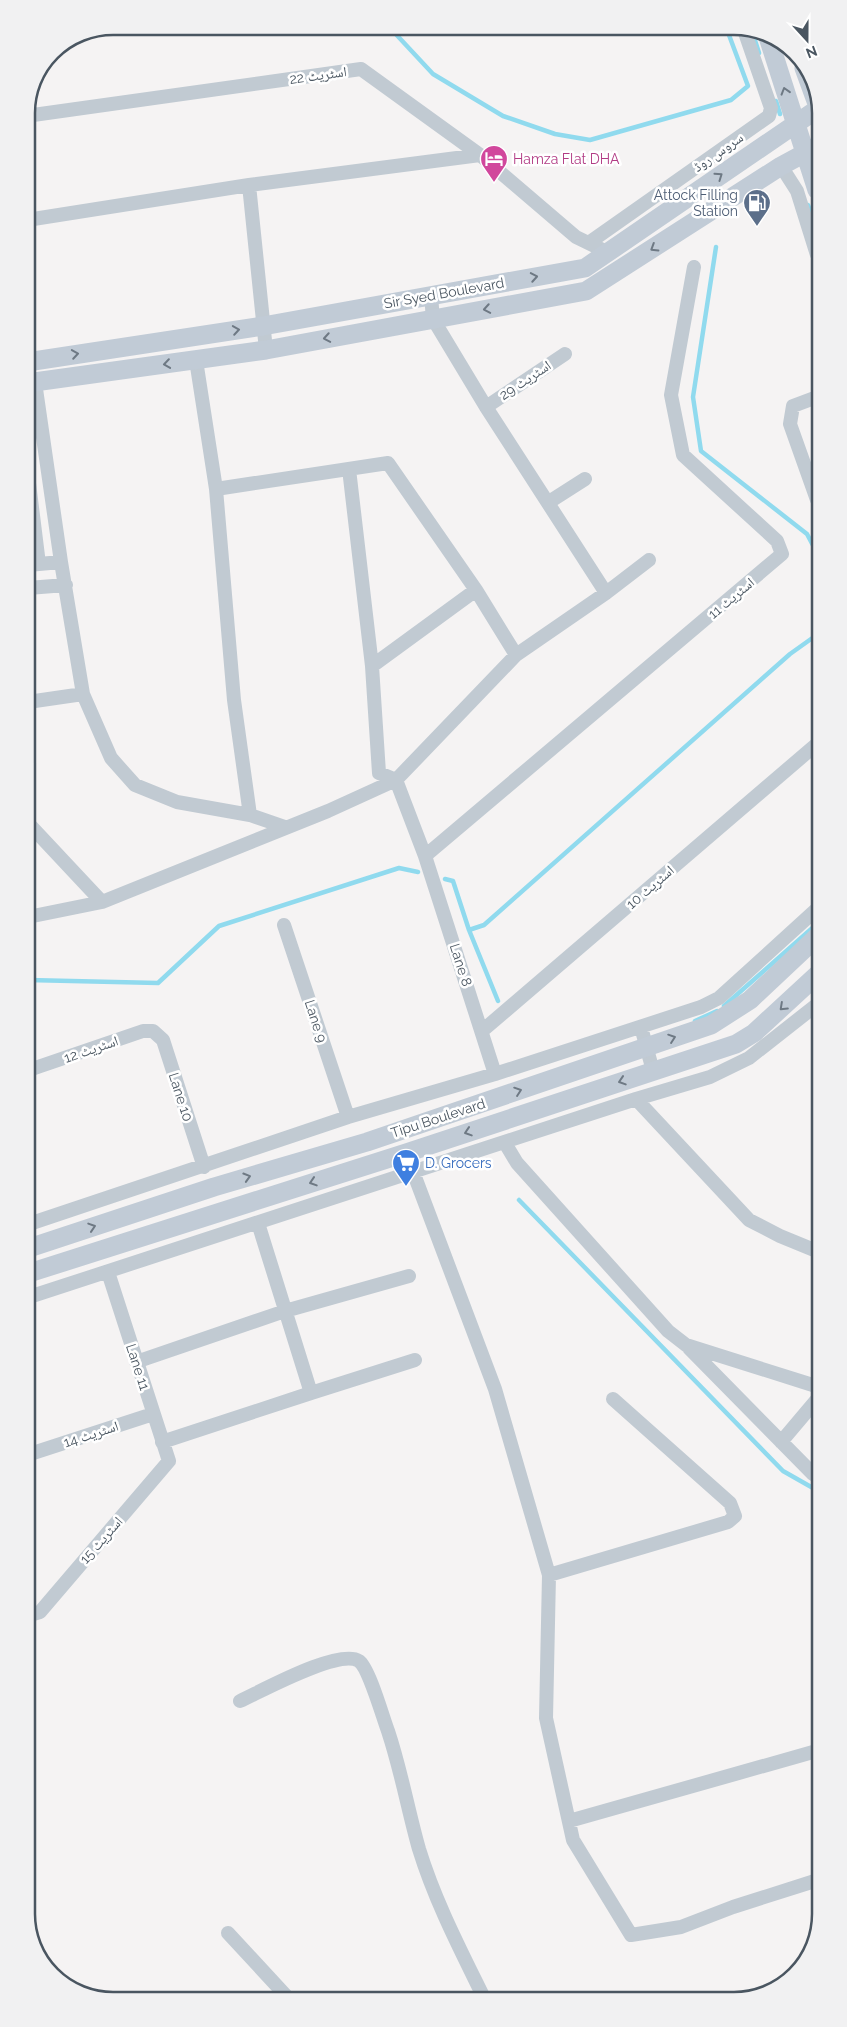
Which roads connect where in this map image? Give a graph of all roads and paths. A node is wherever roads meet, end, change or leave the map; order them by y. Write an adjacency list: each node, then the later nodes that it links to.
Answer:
1 (746, 36): 12 (street, سروس روڈ)
2 (770, 44): 5 (street, one-way to 2)
3 (812, 113): 5 (street, Sir Syed Boulevard)
4 (35, 115): 7 (street, اسٹریٹ 22)
5 (795, 124): 6 (street); 13 (street, Sir Syed Boulevard, one-way to 5)
6 (811, 150): 8 (street, Sir Syed Boulevard)
7 (480, 155): 9 (street); 12 (street, اسٹریٹ 22)
8 (781, 166): 11 (street); 16 (street, Sir Syed Boulevard, one-way to 16)
9 (249, 185): 10 (street); 17 (street)
10 (35, 219)
11 (812, 239)
12 (590, 242): 13 (street, اسٹریٹ 22)
13 (609, 253): 15 (street, Sir Syed Boulevard, one-way to 13)
14 (694, 267): 47 (street, اسٹریٹ 11)
15 (431, 296): 16 (street); 17 (street, Sir Syed Boulevard)
16 (433, 319): 18 (street, Sir Syed Boulevard, one-way to 18); 25 (street)
17 (264, 326): 18 (street); 21 (street, Sir Syed Boulevard, one-way to 17)
18 (266, 350): 20 (street, Sir Syed Boulevard)
19 (565, 354): 25 (street, اسٹریٹ 29)
20 (196, 360): 22 (street, Sir Syed Boulevard, one-way to 22); 29 (street)
21 (35, 361)
22 (35, 382)
23 (812, 399): 28 (street)
24 (35, 407): 32 (street)
25 (486, 407): 30 (street)
26 (348, 468): 29 (street); 36 (street); 39 (street)
27 (585, 479): 30 (street)
28 (812, 486)
29 (216, 489): 44 (street)
30 (549, 502): 37 (street)
31 (649, 560): 37 (street)
32 (61, 562): 33 (street); 34 (street)
33 (35, 565)
34 (66, 585): 35 (street); 40 (street)
35 (35, 587)
36 (476, 590): 38 (street); 39 (street)
37 (606, 593): 38 (street)
38 (516, 656): 43 (street)
39 (372, 666): 43 (street)
40 (84, 694): 41 (street); 44 (street)
41 (35, 701)
42 (812, 748): 56 (street, اسٹریٹ 10)
43 (396, 780): 45 (street); 47 (street, Lane 8)
44 (250, 815): 45 (street)
45 (285, 828): 48 (street)
46 (35, 830): 48 (street)
47 (425, 856): 56 (street, Lane 8)
48 (102, 902): 50 (street)
49 (812, 913): 55 (street)
50 (35, 916)
51 (284, 925): 65 (street, Lane 9)
52 (812, 942): 58 (street, Tipu Boulevard, one-way to 52)
53 (812, 980): 62 (street, Tipu Boulevard, one-way to 62)
54 (812, 1008): 64 (street)
55 (641, 1027): 58 (street); 63 (street)
56 (482, 1030): 63 (street, Lane 8)
57 (153, 1031): 60 (street, اسٹریٹ 12); 68 (street, Lane 10)
58 (648, 1047): 62 (street); 72 (street, Tipu Boulevard, one-way to 58)
59 (35, 1062): 60 (street)
60 (48, 1064): 61 (street, اسٹریٹ 12)
61 (35, 1068)
62 (653, 1071): 67 (street, Tipu Boulevard, one-way to 67)
63 (495, 1074): 65 (street)
64 (636, 1099): 66 (street); 74 (street)
65 (348, 1117): 68 (street)
66 (505, 1143): 69 (street); 81 (street)
67 (406, 1153): 69 (street); 75 (street, Tipu Boulevard, one-way to 75)
68 (204, 1167): 70 (street)
69 (413, 1173): 71 (street); 94 (street)
70 (35, 1222)
71 (258, 1223): 77 (street); 80 (street)
72 (55, 1239): 73 (street, Tipu Boulevard); 75 (street)
73 (35, 1246)
74 (812, 1249)
75 (60, 1263): 76 (street, Tipu Boulevard)
76 (35, 1271)
77 (108, 1272): 79 (street); 83 (street, Lane 11)
78 (409, 1276): 80 (street)
79 (35, 1295)
80 (285, 1311): 83 (street); 85 (street)
81 (686, 1345): 84 (street); 90 (street)
82 (415, 1360): 85 (street)
83 (136, 1362): 88 (street, Lane 11)
84 (812, 1384)
85 (311, 1393): 89 (street)
86 (613, 1399): 94 (street)
87 (812, 1406): 90 (street)
88 (153, 1414): 89 (street, Lane 11); 91 (street, اسٹریٹ 14)
89 (162, 1442): 92 (street, Lane 11)
90 (781, 1442): 93 (street)
91 (35, 1452)
92 (168, 1461): 95 (street, اسٹریٹ 15)
93 (812, 1473)
94 (549, 1575): 98 (street)
95 (35, 1614)
96 (240, 1701): 102 (street)
97 (812, 1752): 98 (street)
98 (569, 1821): 99 (street)
99 (812, 1881)
100 (228, 1933): 101 (street)
101 (283, 1992)
102 (480, 1992)

